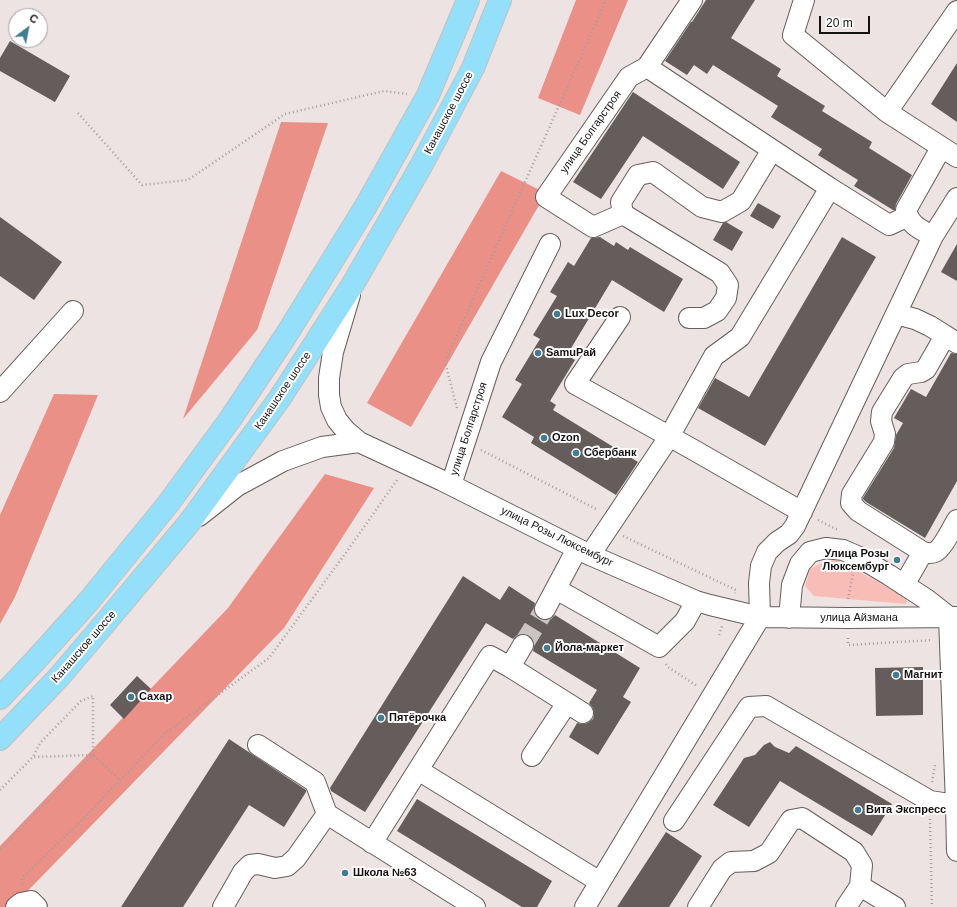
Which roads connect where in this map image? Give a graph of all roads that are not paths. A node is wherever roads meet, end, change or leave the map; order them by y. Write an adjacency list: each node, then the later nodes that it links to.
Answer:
1 (468, 0): 42 (main road)
2 (500, 0): 16 (main road, Канашское шоссе)
3 (692, 0): 6 (street, улица Болгарстроя)
4 (804, 0): 7 (street)
5 (957, 11): 7 (street)
6 (647, 67): 8 (street); 12 (street, улица Болгарстроя)
7 (887, 112): 9 (street)
8 (772, 150): 10 (street); 12 (street)
9 (949, 152): 13 (street)
10 (830, 188): 13 (street); 21 (street)
11 (957, 198): 14 (street)
12 (623, 214): 17 (street)
13 (908, 216): 14 (street)
14 (933, 236): 19 (street)
15 (550, 244): 27 (street, улица Болгарстроя)
16 (353, 284): 26 (street, улица Розы Люксембург); 30 (main road, Канашское шоссе)
17 (726, 298): 21 (street); 22 (street)
18 (73, 311): 24 (street)
19 (896, 314): 23 (street); 28 (street)
20 (620, 317): 25 (street)
21 (752, 317): 25 (street)
22 (689, 318)
23 (951, 340): 32 (street)
24 (0, 392)
25 (669, 437): 28 (street); 31 (street)
26 (360, 442): 27 (street, улица Розы Люксембург); 30 (street)
27 (451, 485): 31 (street, улица Розы Люксембург)
28 (802, 512): 37 (street)
29 (957, 520): 32 (street)
30 (189, 523): 43 (main road, Канашское шоссе)
31 (584, 552): 34 (street); 35 (street, улица Розы Люксембург)
32 (923, 552): 33 (street)
33 (904, 585): 38 (street); 39 (street)
34 (556, 589): 35 (street); 36 (street)
35 (696, 601): 37 (street, улица Розы Люксембург)
36 (545, 609)
37 (760, 617): 39 (street, улица Айзмана); 52 (street)
38 (953, 617): 39 (street, улица Айзмана); 47 (street)
39 (789, 618)
40 (523, 645): 41 (street)
41 (510, 667): 45 (street); 46 (street)
42 (0, 698)
43 (0, 739)
44 (258, 745): 48 (street)
45 (532, 756)
46 (418, 770): 50 (street); 52 (street)
47 (956, 805): 49 (street); 51 (street)
48 (326, 814): 50 (street); 54 (street)
49 (674, 822)
50 (372, 843): 55 (street)
51 (957, 852)
52 (600, 882): 56 (street)
53 (860, 886): 57 (street); 58 (street); 59 (street)
54 (223, 907)
55 (475, 907)
56 (586, 907)
57 (698, 907)
58 (846, 907)
59 (895, 907)

